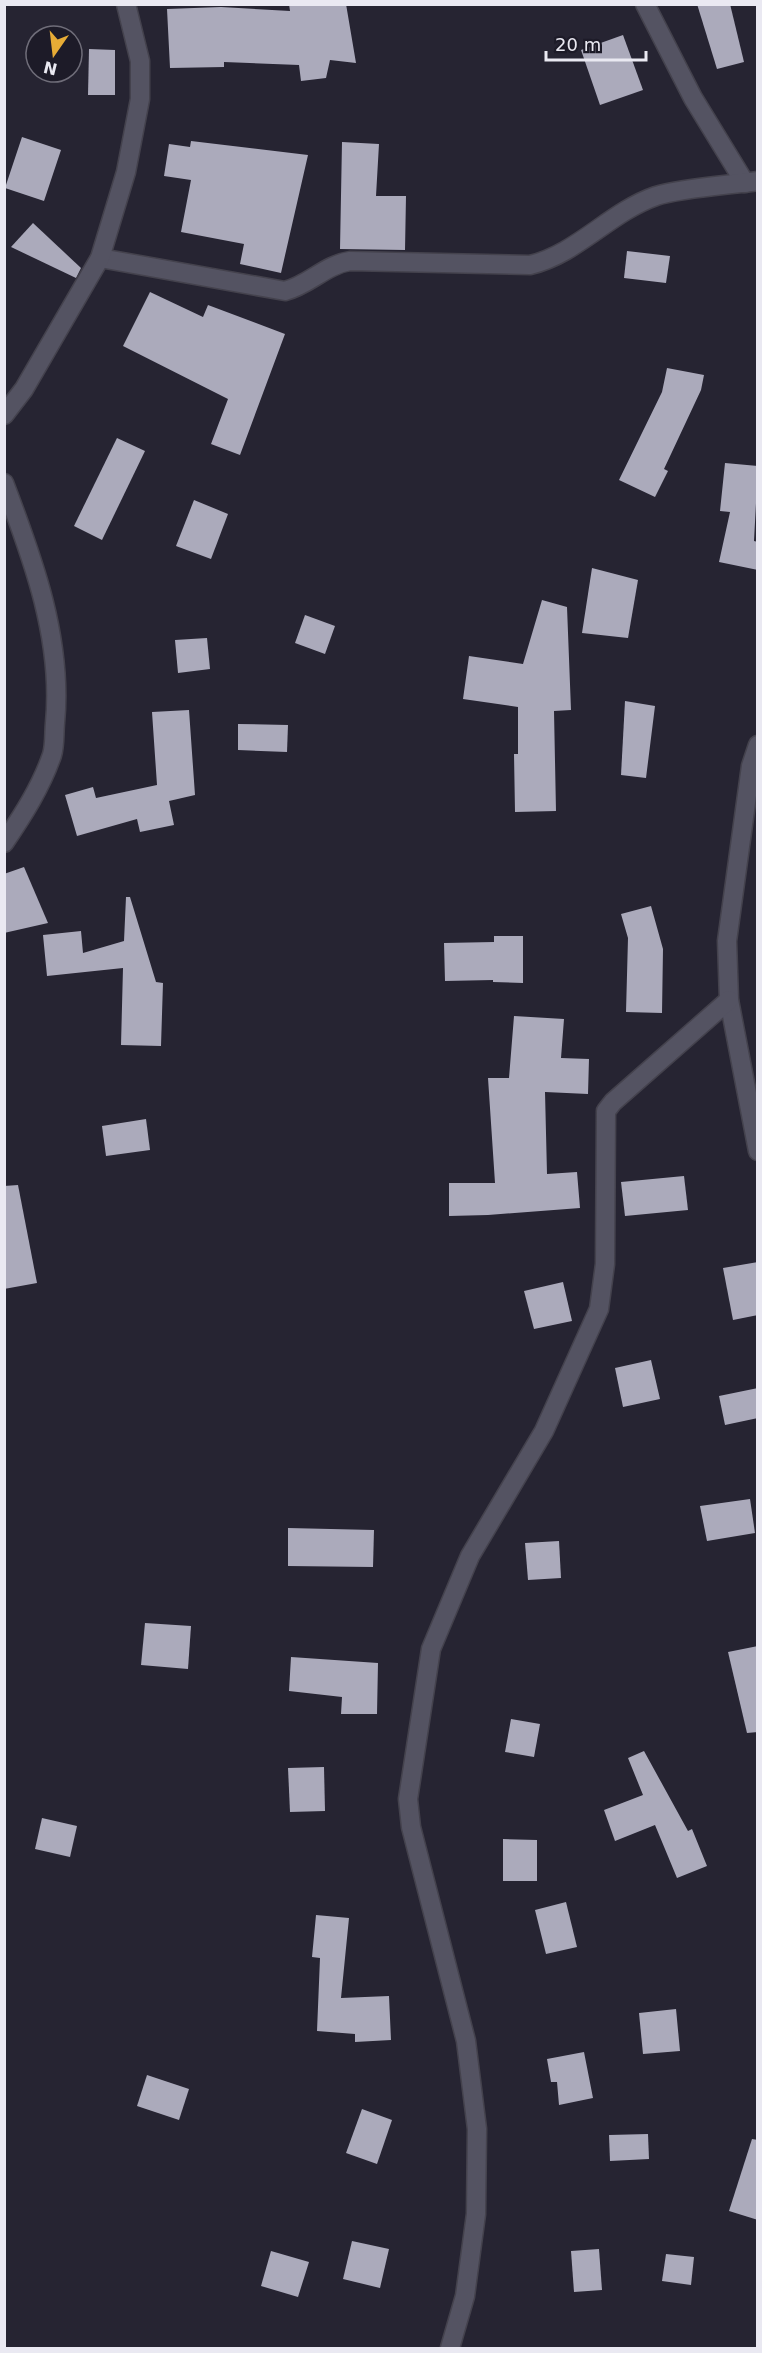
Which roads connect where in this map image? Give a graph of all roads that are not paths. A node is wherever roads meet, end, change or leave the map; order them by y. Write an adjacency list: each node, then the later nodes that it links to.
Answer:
1 (126, 4): 4 (street)
2 (645, 4): 3 (street)
3 (751, 182): 4 (street)
4 (100, 258): 5 (street)
5 (4, 415)
6 (4, 483): 8 (street)
7 (758, 745): 9 (street)
8 (4, 843)
9 (729, 1000): 10 (street); 11 (street)
10 (758, 1151)
11 (450, 2349)

